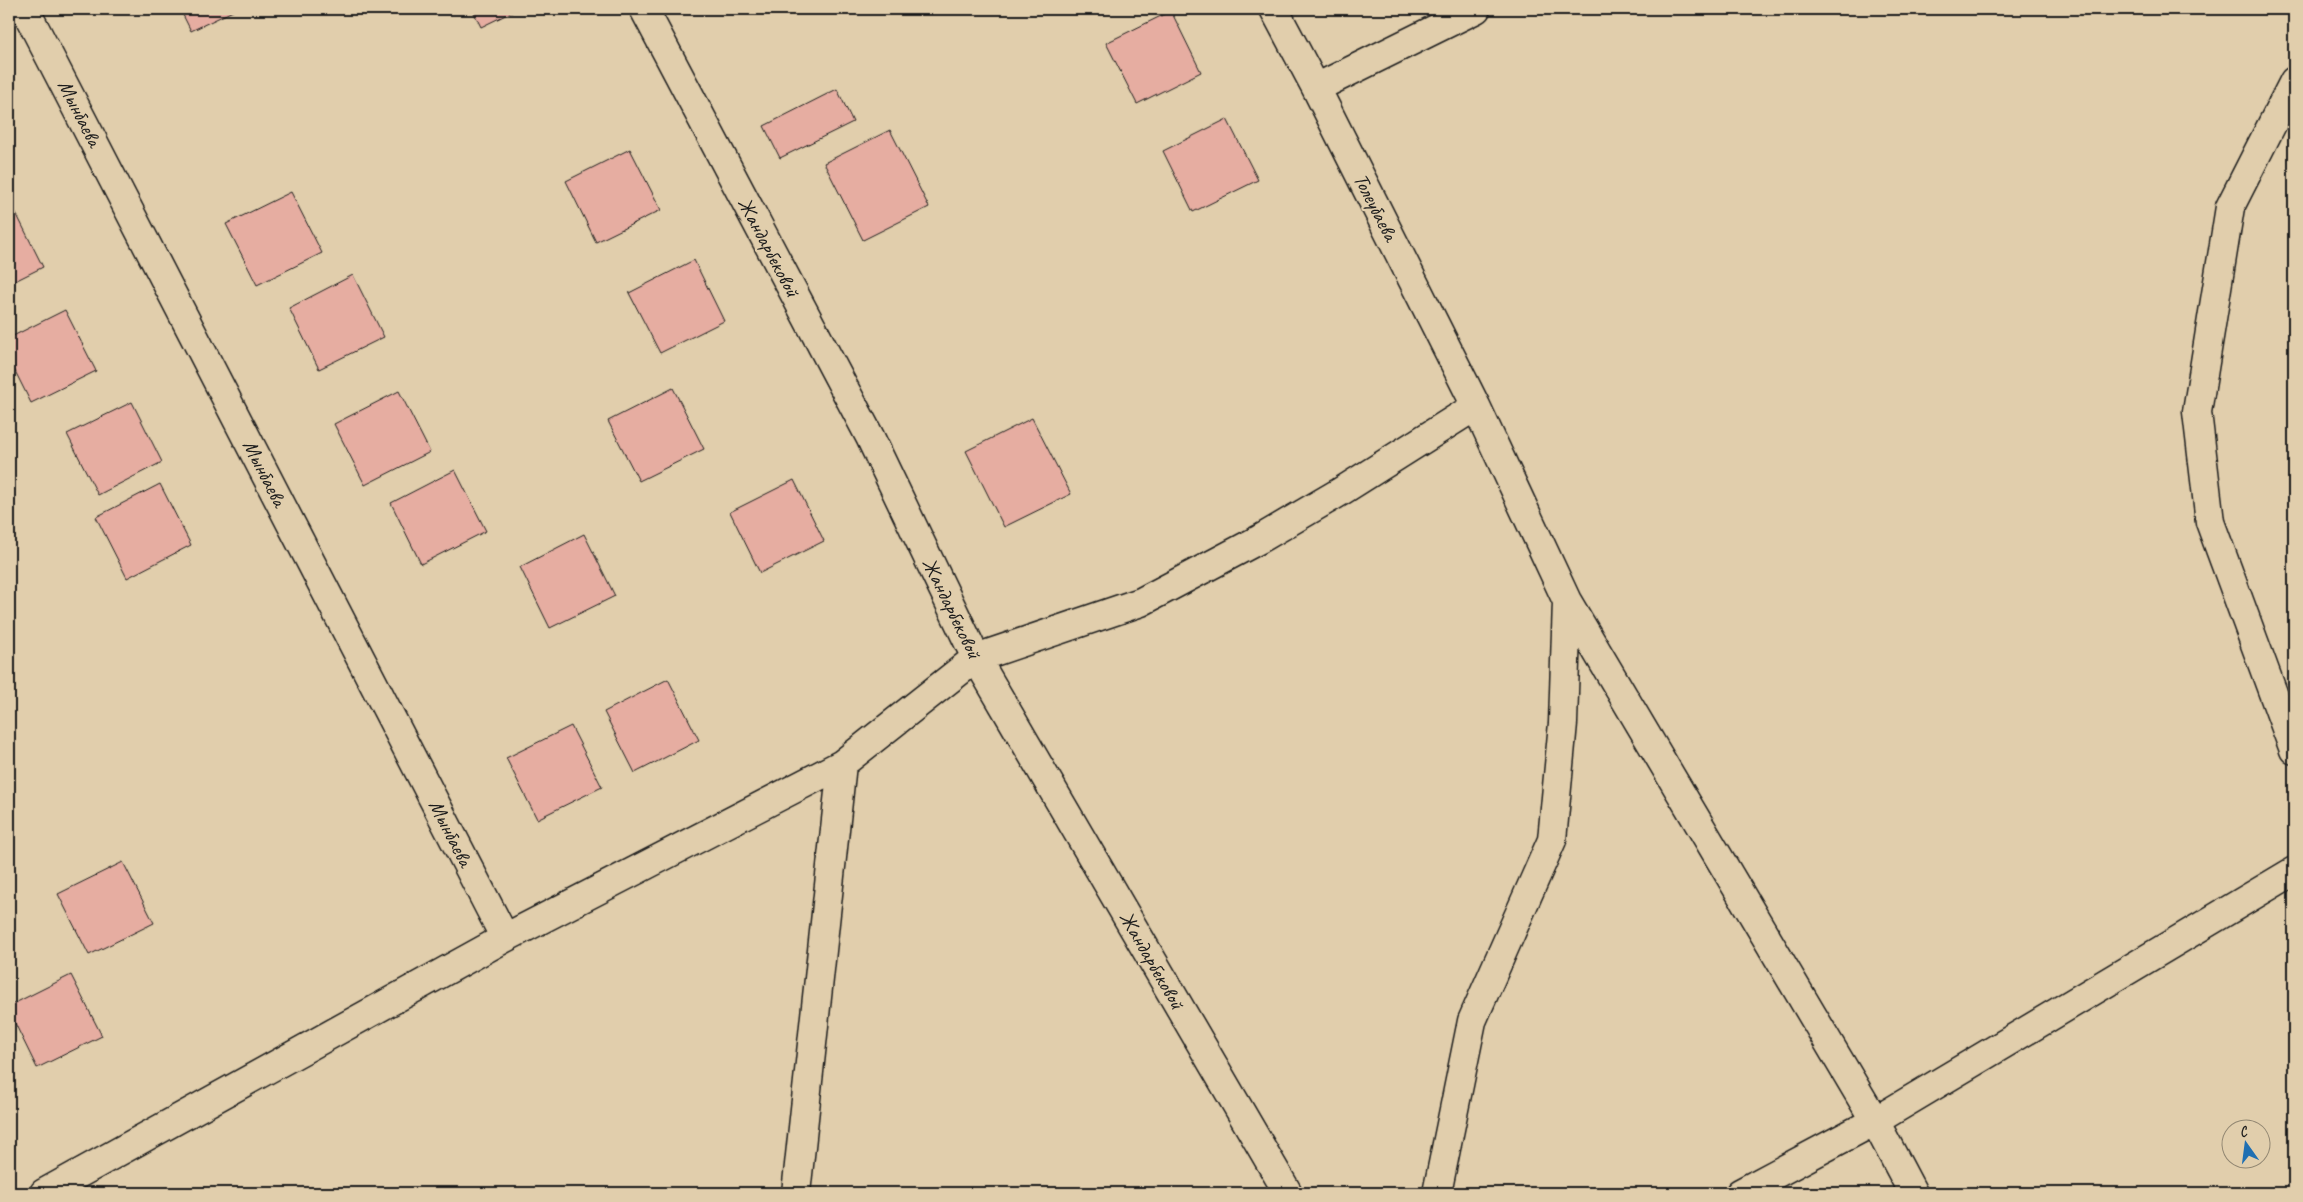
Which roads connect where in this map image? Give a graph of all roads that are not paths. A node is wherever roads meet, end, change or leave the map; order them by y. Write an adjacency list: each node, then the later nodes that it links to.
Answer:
1 (25, 9): 13 (street, Мынбаева)
2 (644, 9): 9 (street, Жандарбековой)
3 (1274, 9): 6 (street, Толеубаева)
4 (1476, 9): 6 (street)
5 (2294, 81): 10 (street)
6 (1316, 88): 7 (street, Толеубаева)
7 (1476, 406): 8 (street, Толеубаева); 9 (street)
8 (1566, 601): 14 (street, Толеубаева); 18 (street)
9 (976, 658): 11 (street); 17 (street, Жандарбековой)
10 (2294, 750)
11 (842, 764): 13 (street); 16 (street)
12 (2294, 871): 14 (street)
13 (505, 938): 15 (street)
14 (1876, 1120): 19 (street); 20 (street, Толеубаева)
15 (44, 1193)
16 (796, 1193)
17 (1288, 1193)
18 (1437, 1193)
19 (1740, 1193)
20 (1913, 1193)

